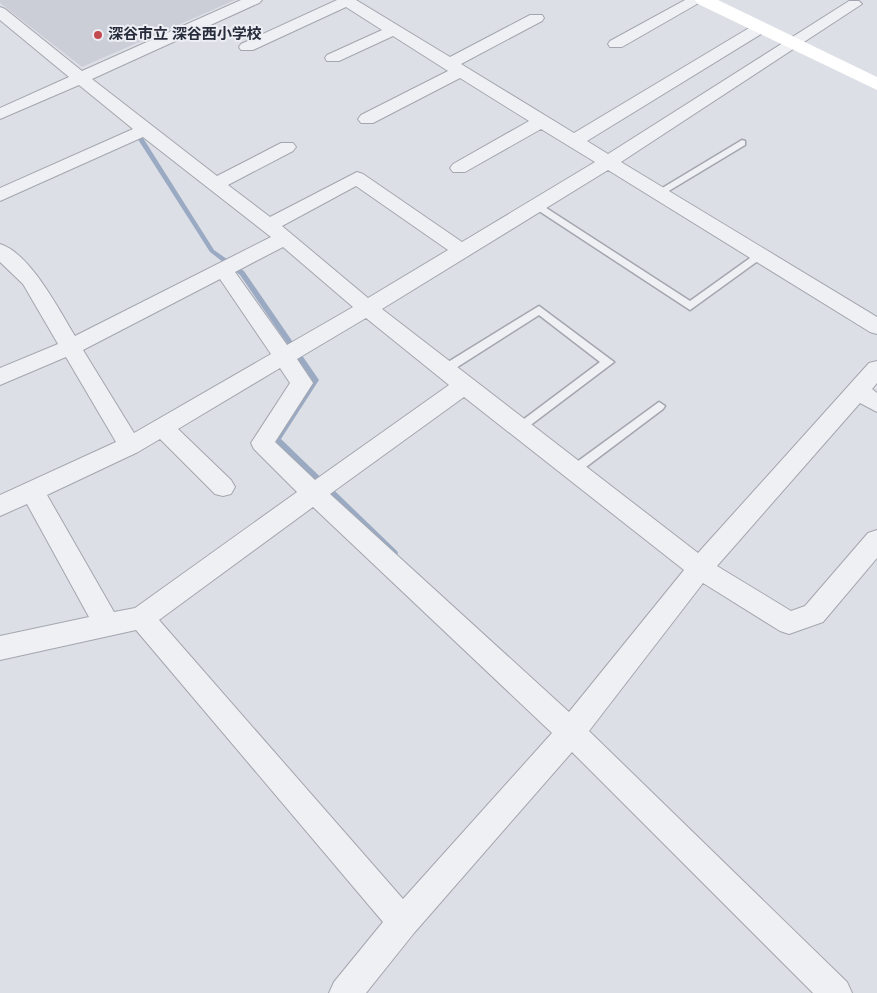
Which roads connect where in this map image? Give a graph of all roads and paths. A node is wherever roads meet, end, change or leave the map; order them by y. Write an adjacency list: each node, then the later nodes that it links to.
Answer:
1 (254, 0): 15 (street)
2 (696, 0): 11 (street)
3 (704, 0): 8 (street)
4 (346, 1): 9 (street); 12 (street)
5 (854, 4): 10 (street)
6 (0, 12): 15 (street)
7 (536, 18): 14 (street)
8 (760, 28): 10 (street); 21 (street)
9 (394, 30): 13 (street); 14 (street)
10 (792, 42): 16 (street); 24 (street)
11 (616, 44)
12 (247, 47)
13 (333, 58)
14 (454, 67): 18 (street); 19 (street)
15 (80, 77): 17 (street); 20 (street)
16 (877, 84)
17 (0, 114)
18 (367, 119)
19 (542, 121): 21 (street); 25 (street)
20 (145, 130): 26 (street); 28 (street)
21 (574, 141): 24 (street)
22 (742, 143): 27 (lane)
23 (287, 147): 26 (street)
24 (608, 162): 27 (street); 29 (street)
25 (459, 168)
26 (216, 184): 30 (street)
27 (660, 193): 34 (street)
28 (0, 195)
29 (537, 205): 33 (street); 34 (lane)
30 (269, 225): 31 (street); 33 (street)
31 (286, 238): 35 (street); 36 (street)
32 (0, 251): 38 (street)
33 (462, 251): 36 (street)
34 (761, 256): 37 (street)
35 (223, 269): 38 (street); 39 (street)
36 (367, 308): 39 (street); 41 (street)
37 (877, 327)
38 (70, 347): 42 (street); 49 (street)
39 (285, 356): 47 (street); 53 (street)
40 (877, 369): 44 (street)
41 (444, 370): 43 (street); 48 (lane)
42 (0, 377)
43 (464, 386): 48 (street); 53 (street)
44 (858, 391): 45 (street); 56 (street)
45 (877, 404)
46 (659, 406): 50 (lane)
47 (162, 427): 49 (street); 51 (street)
48 (520, 428): 50 (street)
49 (130, 446): 52 (street)
50 (574, 470): 56 (street)
51 (223, 486)
52 (32, 491): 54 (street); 58 (street)
53 (313, 493): 57 (street); 60 (street)
54 (0, 506)
55 (875, 545): 56 (street)
56 (700, 568): 60 (street)
57 (141, 618): 58 (street); 61 (street)
58 (107, 626): 59 (street)
59 (0, 648)
60 (571, 732): 61 (street); 63 (street)
61 (403, 922): 62 (street)
62 (345, 993)
63 (836, 993)

